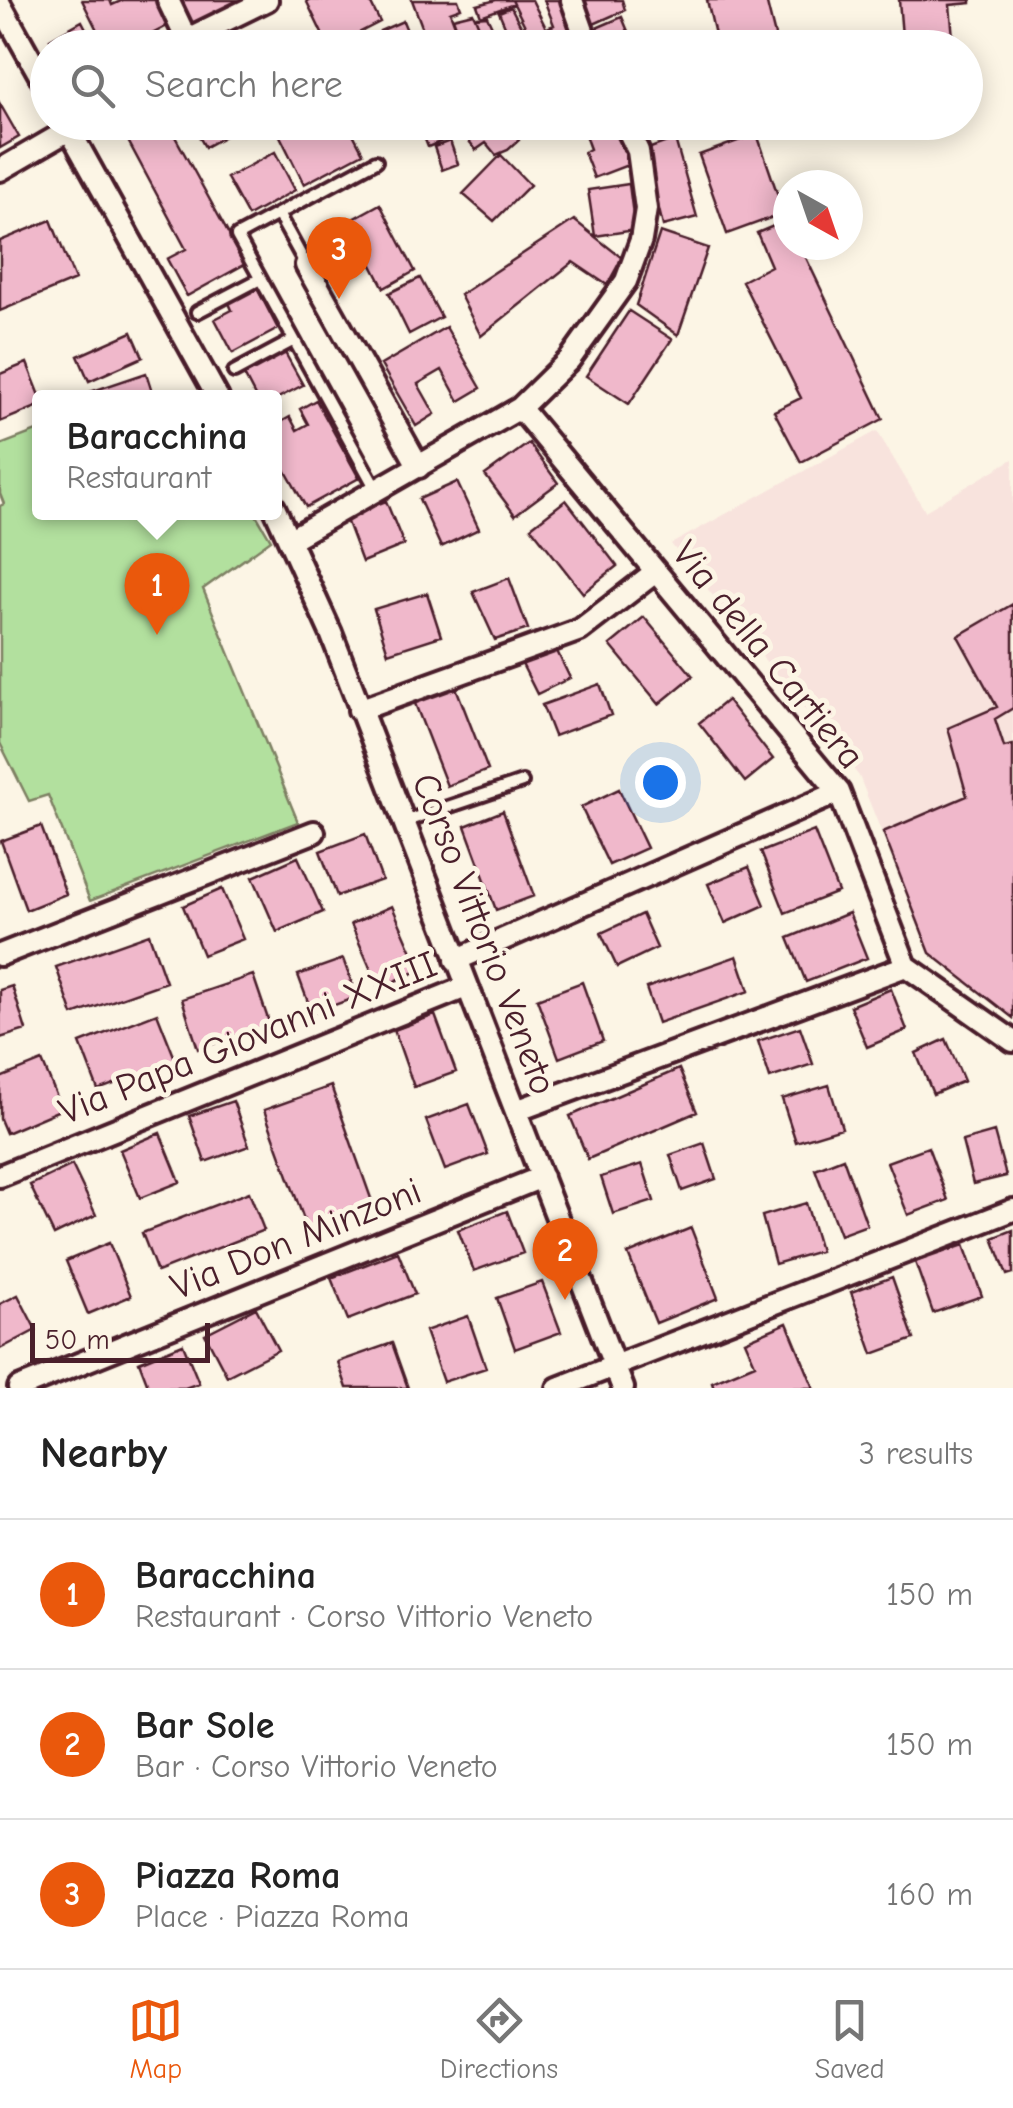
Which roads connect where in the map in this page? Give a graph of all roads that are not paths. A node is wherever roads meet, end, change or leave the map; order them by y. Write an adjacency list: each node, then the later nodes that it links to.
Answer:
1 (168, 0): 5 (street)
2 (267, 0): 6 (street)
3 (572, 0): 7 (street)
4 (0, 4): 8 (street)
5 (174, 30)
6 (204, 30)
7 (582, 30)
8 (30, 58)
9 (46, 140): 13 (street)
10 (75, 140): 20 (street)
11 (632, 140): 21 (street)
12 (376, 161): 14 (lane)
13 (0, 170)
14 (278, 214): 15 (lane); 16 (lane)
15 (306, 266): 22 (street)
16 (260, 279): 17 (lane); 18 (lane)
17 (197, 312)
18 (294, 340): 19 (lane); 23 (lane)
19 (234, 372)
20 (214, 390)
21 (520, 408): 22 (street); 29 (street, Via della Cartiera)
22 (419, 467): 23 (street)
23 (377, 490): 25 (street)
24 (281, 520): 25 (street, Corso Vittorio Veneto)
25 (291, 539): 27 (street, Corso Vittorio Veneto)
26 (654, 572): 27 (street)
27 (359, 710): 30 (street, Corso Vittorio Veneto)
28 (522, 782): 30 (lane)
29 (839, 792): 33 (street); 34 (street, Via della Cartiera)
30 (402, 822): 33 (street, Corso Vittorio Veneto)
31 (314, 832): 32 (street)
32 (0, 954)
33 (456, 960): 35 (street, Corso Vittorio Veneto)
34 (906, 966): 36 (street); 37 (street)
35 (466, 988): 37 (street, Corso Vittorio Veneto); 38 (street, Via Papa Giovanni XXIII)
36 (1013, 1041)
37 (516, 1111): 39 (street, Corso Vittorio Veneto)
38 (0, 1176)
39 (542, 1177): 41 (street, Corso Vittorio Veneto); 42 (street, Via Don Minzoni)
40 (1013, 1210): 41 (street)
41 (614, 1365): 43 (street); 44 (street, Corso Vittorio Veneto)
42 (19, 1388)
43 (558, 1388)
44 (623, 1388)

